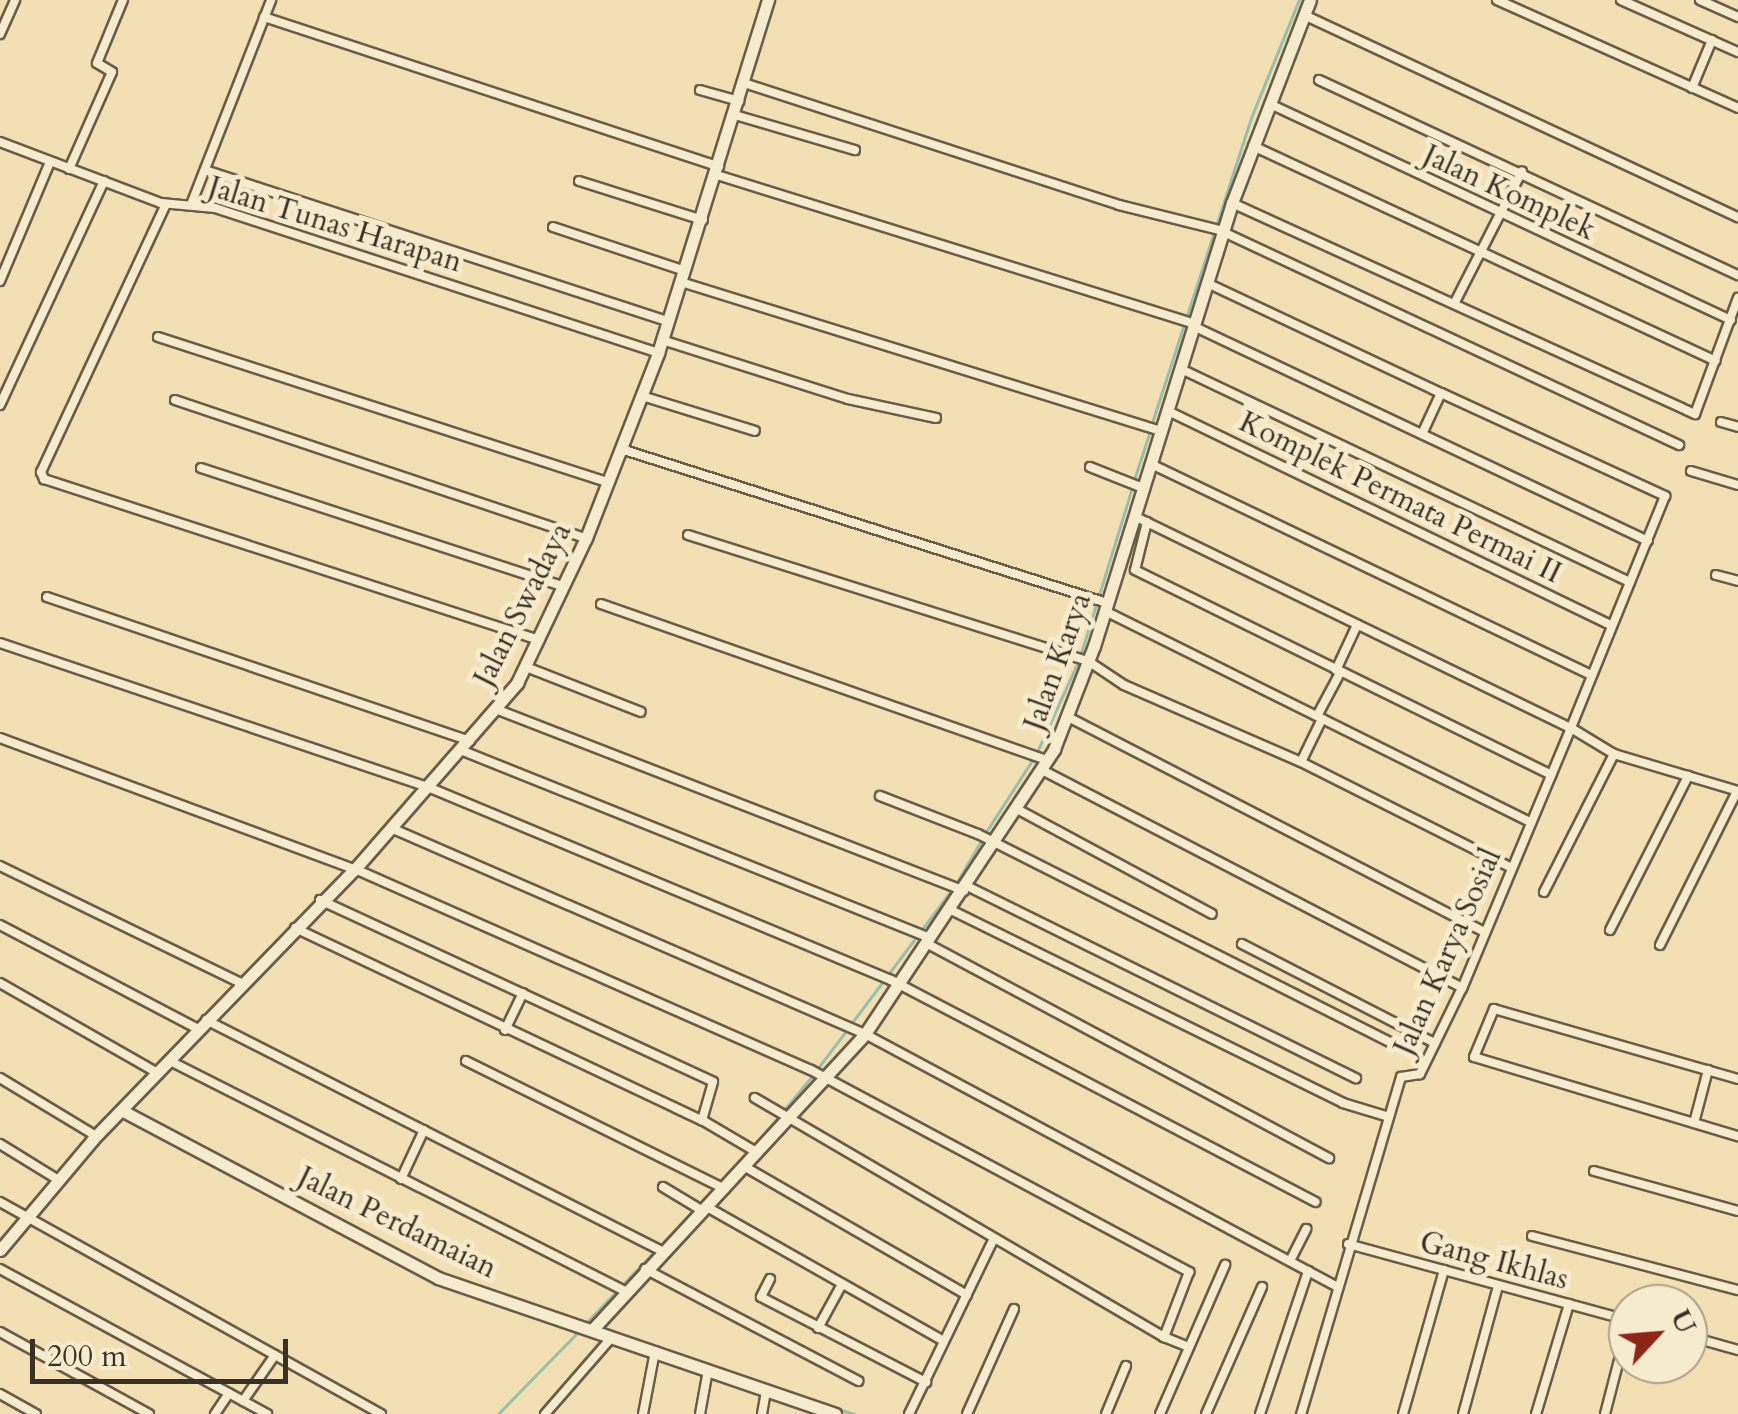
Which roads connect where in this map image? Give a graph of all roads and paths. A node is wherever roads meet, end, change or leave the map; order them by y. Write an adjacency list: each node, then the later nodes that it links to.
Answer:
1 (15, 0): 12 (street)
2 (122, 0): 27 (street)
3 (271, 0): 11 (street)
4 (768, 0): 16 (street, Jalan Swadaya)
5 (1310, 0): 9 (street, Jalan Karya)
6 (1498, 0): 17 (street)
7 (1620, 0): 13 (street)
8 (1700, 0): 10 (street)
9 (1304, 15): 20 (street, Jalan Karya); 37 (street)
10 (1738, 17)
11 (264, 18): 28 (street); 29 (street)
12 (0, 34)
13 (1712, 40): 14 (street); 17 (street)
14 (1738, 52)
15 (1318, 80): 30 (street)
16 (744, 82): 19 (street, Jalan Swadaya); 40 (street)
17 (1692, 88): 21 (street)
18 (700, 90): 19 (street)
19 (739, 101): 22 (street, Jalan Swadaya)
20 (1270, 104): 24 (street, Jalan Karya); 36 (street, Jalan Komplek)
21 (1738, 108)
22 (735, 115): 25 (street); 29 (street, Jalan Swadaya)
23 (0, 142): 26 (street, Jalan Tunas Harapan)
24 (1252, 146): 35 (street, Jalan Karya); 41 (street)
25 (855, 150)
26 (50, 162): 27 (street, Jalan Tunas Harapan); 44 (street)
27 (69, 169): 31 (street, Jalan Tunas Harapan)
28 (205, 170): 33 (street); 50 (street)
29 (718, 171): 38 (street, Jalan Swadaya); 51 (street)
30 (1522, 171): 36 (street); 42 (street)
31 (104, 181): 34 (street, Jalan Tunas Harapan); 59 (street)
32 (579, 181): 38 (street)
33 (192, 202): 34 (street, Jalan Tunas Harapan); 53 (street, Jalan Tunas Harapan)
34 (166, 204): 90 (street)
35 (1232, 204): 40 (street, Jalan Karya); 47 (street)
36 (1500, 215): 41 (street); 49 (street, Jalan Komplek)
37 (1738, 216)
38 (702, 220): 43 (street, Jalan Swadaya)
39 (552, 228): 43 (street)
40 (1221, 231): 45 (street, Jalan Karya); 67 (street)
41 (1482, 253): 47 (street); 54 (street)
42 (1738, 274)
43 (683, 276): 50 (street, Jalan Swadaya); 65 (street)
44 (0, 281)
45 (1207, 283): 51 (street, Jalan Karya); 56 (street)
46 (1738, 298): 48 (street)
47 (1454, 304): 54 (street)
48 (1736, 310): 49 (street)
49 (1731, 320): 54 (street)
50 (668, 322): 53 (street, Jalan Swadaya)
51 (1192, 324): 55 (street, Jalan Karya); 66 (street)
52 (158, 336): 73 (street)
53 (660, 347): 57 (street, Jalan Swadaya); 61 (street, Jalan Tunas Harapan)
54 (1716, 361)
55 (1181, 369): 60 (street, Jalan Karya); 82 (street)
56 (1441, 394): 66 (street); 80 (street, Jalan Karya Sosial)
57 (642, 396): 64 (street); 68 (street, Jalan Swadaya)
58 (175, 400): 79 (street)
59 (0, 405)
60 (1168, 411): 65 (street, Jalan Karya); 89 (street, Komplek Permata Permai II)
61 (936, 418)
62 (1721, 422): 63 (street)
63 (1738, 428)
64 (755, 430)
65 (1159, 430): 69 (street, Jalan Karya)
66 (1422, 434): 80 (street)
67 (1679, 445)
68 (621, 449): 73 (street, Jalan Swadaya); 87 (street)
69 (1151, 464): 75 (street, Jalan Karya); 95 (street)
70 (1090, 466): 75 (street)
71 (201, 468): 84 (street)
72 (1691, 472): 74 (street)
73 (608, 482): 79 (street, Jalan Swadaya)
74 (1738, 485)
75 (1138, 486): 76 (street, Jalan Karya)
76 (1134, 516): 77 (street); 87 (street, Jalan Karya)
77 (1148, 522): 88 (street); 94 (street)
78 (688, 535): 92 (street)
79 (586, 538): 84 (street, Jalan Swadaya)
80 (1648, 540): 82 (street, Jalan Karya Sosial)
81 (1716, 575): 83 (street)
82 (1630, 582): 89 (street, Jalan Karya Sosial)
83 (1738, 582)
84 (564, 586): 90 (street, Jalan Swadaya)
85 (47, 597): 102 (street)
86 (601, 604): 105 (street)
87 (1105, 604): 92 (street, Jalan Karya); 98 (street)
88 (1356, 625): 94 (street); 100 (street)
89 (1612, 626): 95 (street, Jalan Karya Sosial)
90 (538, 640): 93 (street, Jalan Swadaya)
91 (0, 643): 108 (street)
92 (1082, 659): 99 (street, Jalan Karya); 104 (street)
93 (526, 668): 96 (street, Jalan Swadaya); 97 (street)
94 (1338, 672): 98 (street); 106 (street)
95 (1592, 675): 100 (street, Jalan Karya Sosial)
96 (498, 710): 102 (street, Jalan Swadaya); 118 (street)
97 (642, 712)
98 (1320, 717): 104 (street); 112 (street)
99 (1070, 718): 105 (street, Jalan Karya); 126 (street)
100 (1571, 728): 103 (street); 106 (street, Jalan Karya Sosial)
101 (0, 738): 117 (street)
102 (467, 746): 108 (street, Jalan Swadaya); 127 (street)
103 (1614, 754): 107 (street); 119 (street)
104 (1301, 762): 116 (street)
105 (1044, 763): 111 (street, Jalan Karya); 133 (street)
106 (1551, 775): 112 (street, Jalan Karya Sosial)
107 (1688, 776): 109 (street); 125 (street)
108 (428, 787): 113 (street, Jalan Swadaya); 131 (street)
109 (1737, 791): 129 (street)
110 (880, 796): 114 (street)
111 (1017, 809): 114 (street, Jalan Karya); 122 (street)
112 (1530, 822): 116 (street, Jalan Karya Sosial)
113 (390, 828): 117 (street, Jalan Swadaya); 137 (street)
114 (987, 838): 118 (street, Jalan Karya); 139 (street)
115 (0, 866): 130 (street)
116 (1512, 868): 126 (street, Jalan Karya Sosial)
117 (355, 869): 120 (street, Jalan Swadaya); 144 (street)
118 (963, 888): 121 (street, Jalan Karya); 146 (street)
119 (1544, 892)
120 (320, 900): 124 (street, Jalan Swadaya); 134 (street)
121 (952, 910): 127 (street, Jalan Karya); 151 (street)
122 (1212, 914)
123 (0, 925): 135 (street)
124 (294, 928): 130 (street, Jalan Swadaya); 136 (street)
125 (1610, 930)
126 (1484, 932): 133 (street, Jalan Karya Sosial)
127 (927, 939): 131 (street, Jalan Karya); 159 (street)
128 (1242, 944): 138 (street)
129 (1660, 945)
130 (241, 982): 135 (street, Jalan Swadaya)
131 (895, 982): 137 (street, Jalan Karya); 167 (street)
132 (0, 984): 143 (street)
133 (1462, 988): 138 (street, Jalan Karya Sosial)
134 (523, 994): 136 (street); 152 (street)
135 (202, 1024): 140 (street, Jalan Swadaya); 154 (street)
136 (506, 1030): 152 (street)
137 (861, 1032): 144 (street, Jalan Karya); 177 (street)
138 (1435, 1044): 151 (street, Jalan Karya Sosial)
139 (1395, 1045)
140 (170, 1061): 143 (street, Jalan Swadaya); 163 (street)
141 (466, 1062): 164 (street)
142 (1708, 1070): 147 (street); 153 (street); 153 (street)
143 (158, 1073): 149 (street, Jalan Swadaya)
144 (818, 1074): 150 (street, Jalan Karya); 198 (street)
145 (0, 1078): 155 (street)
146 (1356, 1078)
147 (1738, 1078)
148 (755, 1098): 150 (street)
149 (123, 1111): 155 (street); 194 (street, Jalan Perdamaian)
150 (784, 1115): 158 (street, Jalan Karya); 173 (street)
151 (1389, 1116): 174 (street, Jalan Karya Sosial)
152 (702, 1120): 158 (street)
153 (1694, 1123): 156 (street)
154 (424, 1130): 163 (street); 175 (street)
155 (96, 1136): 162 (street)
156 (1738, 1136)
157 (0, 1144): 162 (street)
158 (757, 1153): 160 (street, Jalan Karya)
159 (1329, 1158)
160 (748, 1168): 164 (street, Jalan Karya); 190 (street)
161 (1594, 1171): 169 (street)
162 (58, 1179): 170 (street)
163 (401, 1179): 188 (street)
164 (721, 1186): 168 (street, Jalan Karya)
165 (663, 1187): 168 (street)
166 (0, 1202): 170 (street)
167 (1315, 1202)
168 (706, 1209): 175 (street, Jalan Karya); 184 (street)
169 (1738, 1210)
170 (24, 1217): 176 (street); 204 (street)
171 (1306, 1230): 177 (street)
172 (1532, 1236): 189 (street)
173 (994, 1238): 190 (street); 198 (street)
174 (1348, 1244): 181 (street, Gang Ikhlas); 185 (street, Jalan Karya Sosial)
175 (659, 1248): 180 (street, Jalan Karya)
176 (0, 1250)
177 (1290, 1261): 182 (street)
178 (1225, 1265): 201 (street)
179 (0, 1269): 211 (street)
180 (645, 1270): 188 (street, Jalan Karya); 207 (street)
181 (1444, 1270): 186 (street, Gang Ikhlas); 232 (street)
182 (1308, 1271): 185 (street); 230 (street)
183 (770, 1279): 195 (street)
184 (840, 1286): 195 (street); 199 (street)
185 (1336, 1286): 231 (street, Jalan Karya Sosial)
186 (1498, 1286): 191 (street, Gang Ikhlas); 233 (street)
187 (1262, 1287): 229 (street)
188 (621, 1288): 194 (street, Jalan Karya)
189 (1738, 1290)
190 (967, 1295): 199 (street)
191 (1569, 1304): 193 (street, Gang Ikhlas); 234 (street)
192 (1014, 1309): 226 (street)
193 (1608, 1317)
194 (591, 1328): 197 (street, Jalan Perdamaian)
195 (818, 1328): 208 (street)
196 (0, 1332): 216 (street)
197 (612, 1337): 203 (street, Jalan Perdamaian); 220 (street)
198 (1164, 1337): 201 (street)
199 (944, 1341): 208 (street)
200 (1708, 1342): 202 (street)
201 (1189, 1348): 228 (street)
202 (1738, 1350)
203 (655, 1352): 206 (street, Jalan Perdamaian); 221 (street)
204 (275, 1355): 213 (street); 219 (street)
205 (1126, 1366): 227 (street)
206 (708, 1370): 210 (street, Jalan Perdamaian); 222 (street)
207 (858, 1381)
208 (926, 1382): 225 (street)
209 (1613, 1384): 235 (street)
210 (766, 1390): 214 (street, Jalan Perdamaian); 223 (street)
211 (229, 1393): 213 (street); 217 (street)
212 (0, 1394): 215 (street)
213 (243, 1401): 218 (street)
214 (821, 1412): 224 (street, Jalan Perdamaian)
215 (36, 1414)
216 (148, 1414)
217 (216, 1414)
218 (267, 1414)
219 (381, 1414)
220 (545, 1414)
221 (643, 1414)
222 (700, 1414)
223 (762, 1414)
224 (835, 1414)
225 (909, 1414)
226 (966, 1414)
227 (1106, 1414)
228 (1160, 1414)
229 (1206, 1414)
230 (1260, 1414)
231 (1301, 1414)
232 (1403, 1414)
233 (1463, 1414)
234 (1536, 1414)
235 (1605, 1414)

